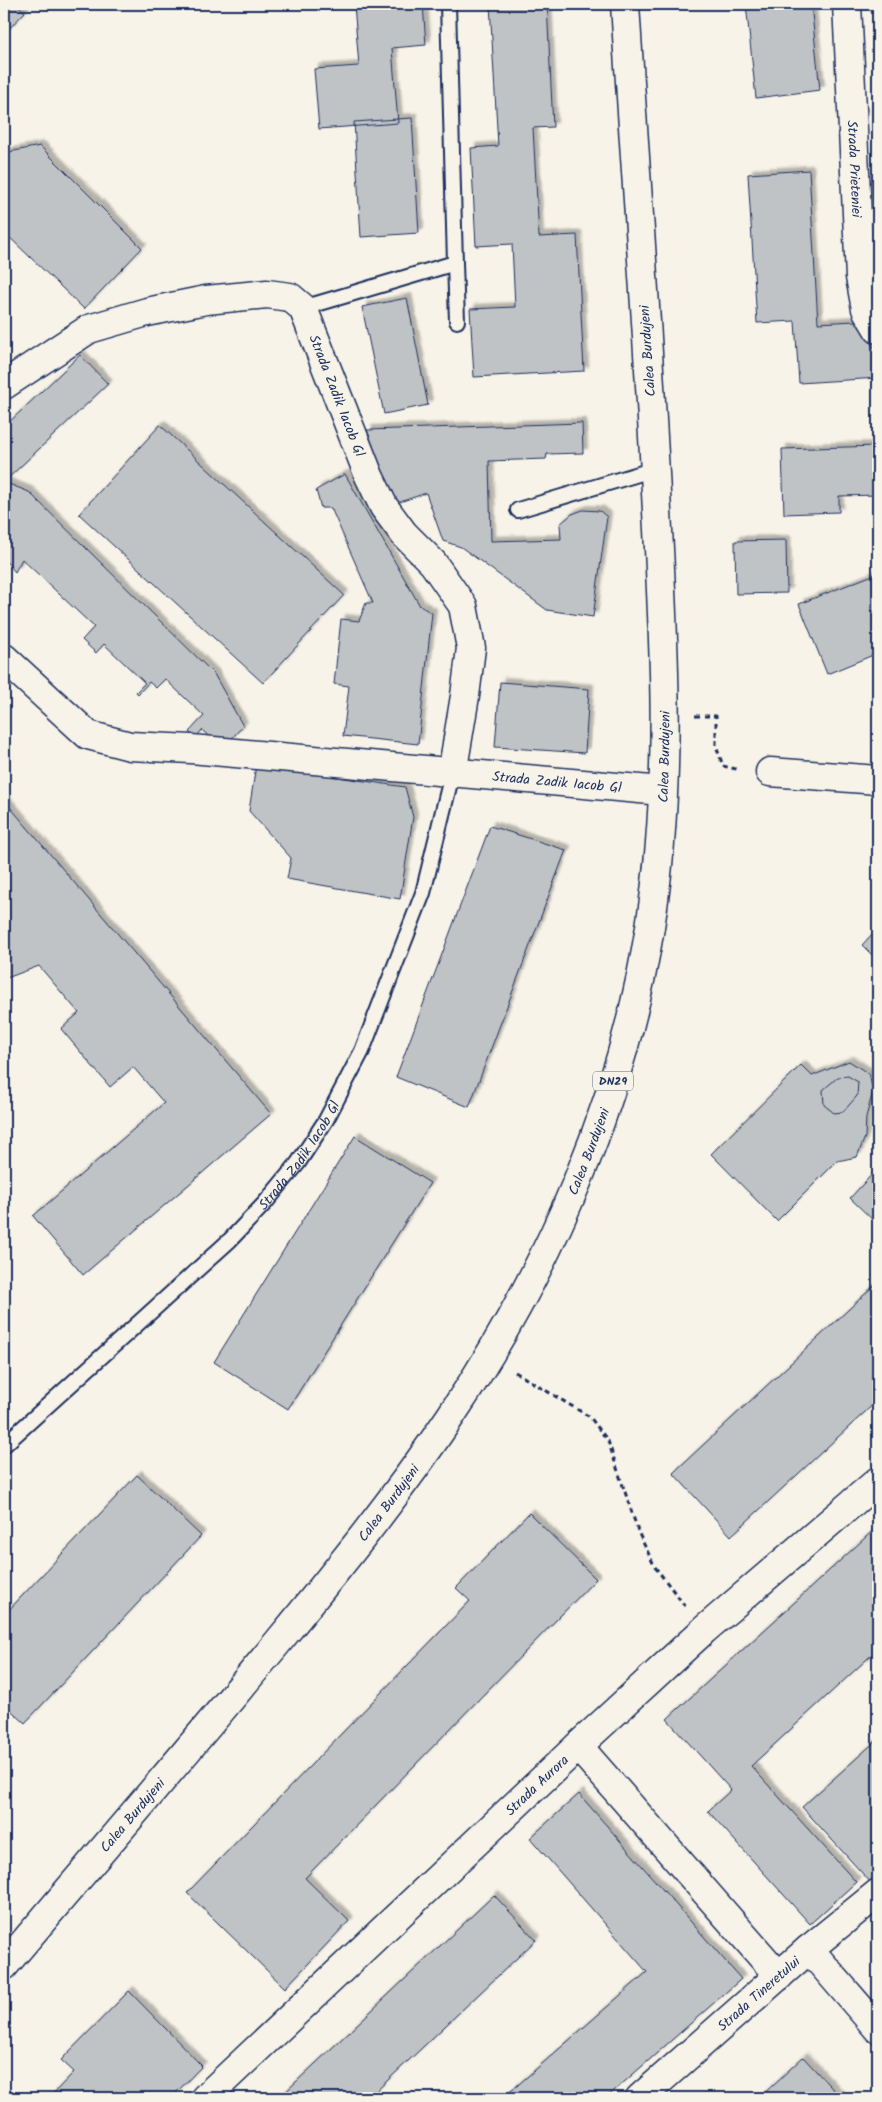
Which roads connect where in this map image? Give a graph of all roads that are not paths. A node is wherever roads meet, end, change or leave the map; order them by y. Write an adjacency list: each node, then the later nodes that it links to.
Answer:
1 (448, 4): 4 (lane)
2 (625, 4): 9 (street, Calea Burdujeni / DN29)
3 (847, 4): 7 (street, Strada Prieteniei)
4 (455, 263): 5 (lane); 6 (lane)
5 (303, 308): 8 (street); 13 (street, Strada Zadik Iacob Gl)
6 (457, 321)
7 (878, 329)
8 (4, 385)
9 (655, 469): 10 (lane); 15 (street, Calea Burdujeni / DN29)
10 (518, 510)
11 (4, 658): 13 (street, Strada Zadik Iacob Gl)
12 (770, 772): 14 (street)
13 (452, 774): 15 (street, Strada Zadik Iacob Gl); 16 (lane, Strada Zadik Iacob Gl)
14 (878, 780)
15 (662, 791): 21 (street, Calea Burdujeni / DN29)
16 (4, 1445)
17 (878, 1481): 18 (street, Strada Aurora)
18 (578, 1746): 22 (street); 24 (street, Strada Aurora)
19 (878, 1893): 20 (street, Strada Tineretului)
20 (809, 1949): 22 (street, Strada Tineretului); 23 (street)
21 (4, 1966)
22 (779, 1976): 25 (street, Strada Tineretului)
23 (878, 2029)
24 (205, 2098)
25 (640, 2098)

